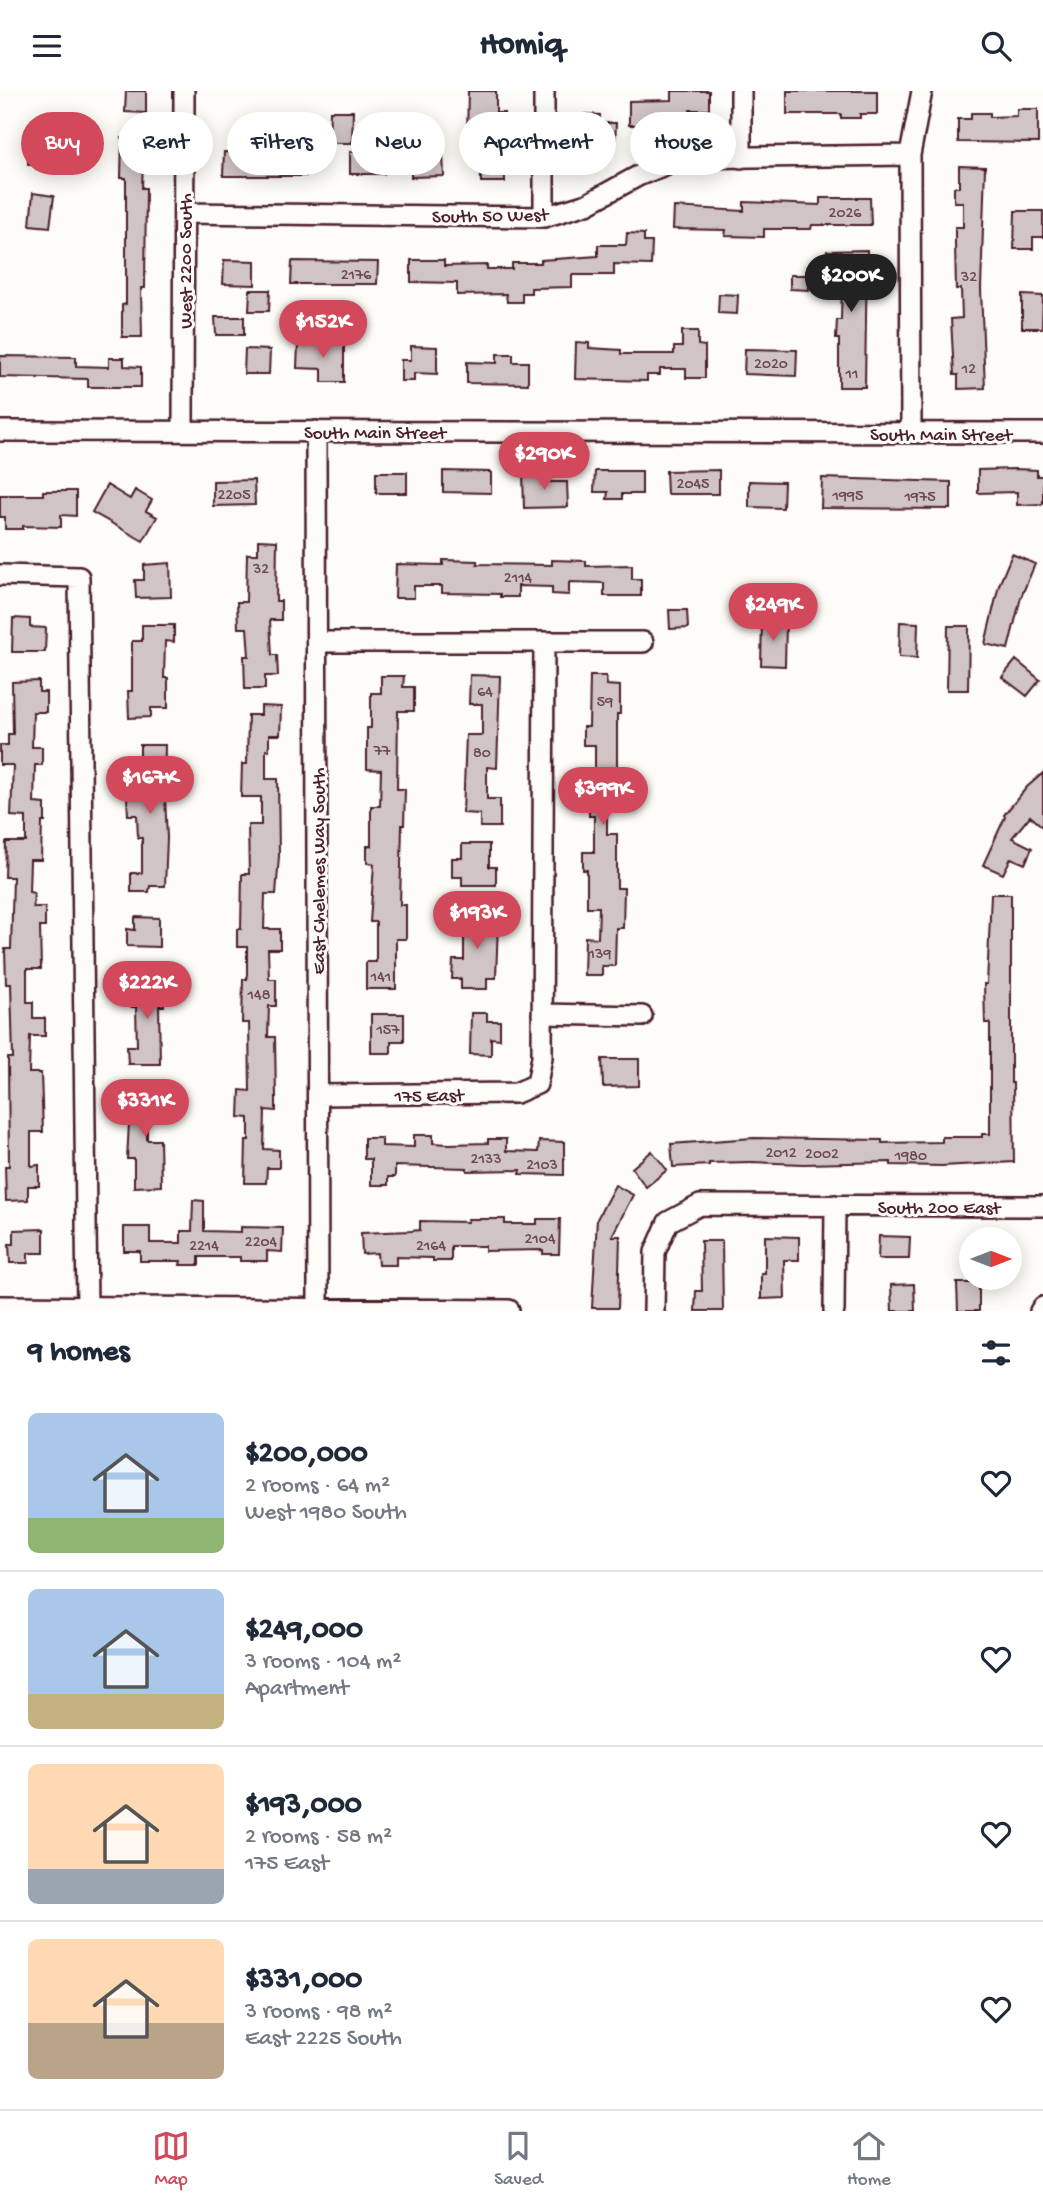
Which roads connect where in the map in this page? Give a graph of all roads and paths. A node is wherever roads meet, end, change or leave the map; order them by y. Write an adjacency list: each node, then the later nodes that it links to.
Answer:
1 (184, 91): 7 (street, West 2200 South)
2 (544, 91): 8 (street)
3 (741, 91): 6 (street)
4 (922, 91): 5 (street)
5 (910, 155): 6 (street, South 50 West); 12 (street)
6 (741, 158): 8 (street, South 50 West)
7 (184, 213): 8 (street, South 50 West); 10 (street, West 2200 South)
8 (544, 217)
9 (0, 431): 10 (street, South Main Street)
10 (183, 431): 11 (street, South Main Street)
11 (316, 431): 12 (street, South Main Street); 15 (street, East Chelemes Way South)
12 (911, 432): 13 (street, South Main Street)
13 (1043, 433)
14 (0, 575): 24 (street)
15 (317, 642): 17 (street); 20 (street, East Chelemes Way South)
16 (643, 642): 17 (street)
17 (544, 643): 18 (street)
18 (542, 1014): 19 (street); 20 (street, 175 East)
19 (642, 1016)
20 (318, 1095): 25 (street, East Chelemes Way South)
21 (835, 1205): 22 (street, South 200 East); 27 (street, South 200 East); 28 (street)
22 (1043, 1206)
23 (0, 1306): 24 (street)
24 (87, 1308): 25 (street)
25 (318, 1310): 26 (street)
26 (509, 1310)
27 (654, 1311)
28 (834, 1311)

